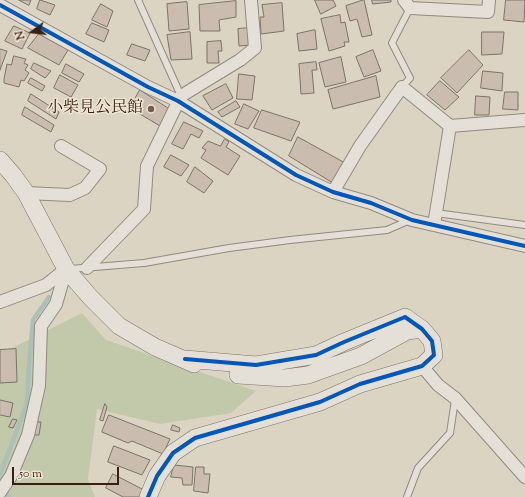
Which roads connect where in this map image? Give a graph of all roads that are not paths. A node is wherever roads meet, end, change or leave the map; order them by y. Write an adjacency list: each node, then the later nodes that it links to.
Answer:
1 (138, 0): 7 (lane)
2 (251, 0): 7 (street)
3 (489, 0): 4 (street)
4 (407, 4): 6 (lane)
5 (0, 5): 7 (street)
6 (402, 87): 9 (street); 12 (street)
7 (179, 99): 12 (street); 18 (street)
8 (525, 120): 9 (street)
9 (450, 126): 14 (street)
10 (61, 146): 13 (street)
11 (1, 162): 13 (street)
12 (333, 192): 15 (street)
13 (26, 193): 19 (street)
14 (435, 219): 15 (street); 16 (lane); 17 (street)
15 (412, 220): 18 (lane)
16 (525, 225)
17 (525, 246)
18 (87, 268): 19 (lane)
19 (66, 269): 20 (street); 21 (street); 24 (street)
20 (0, 302)
21 (422, 366): 22 (street); 25 (street)
22 (456, 398): 23 (street); 26 (lane)
23 (525, 477)
24 (0, 492)
25 (148, 497)
26 (407, 497)

